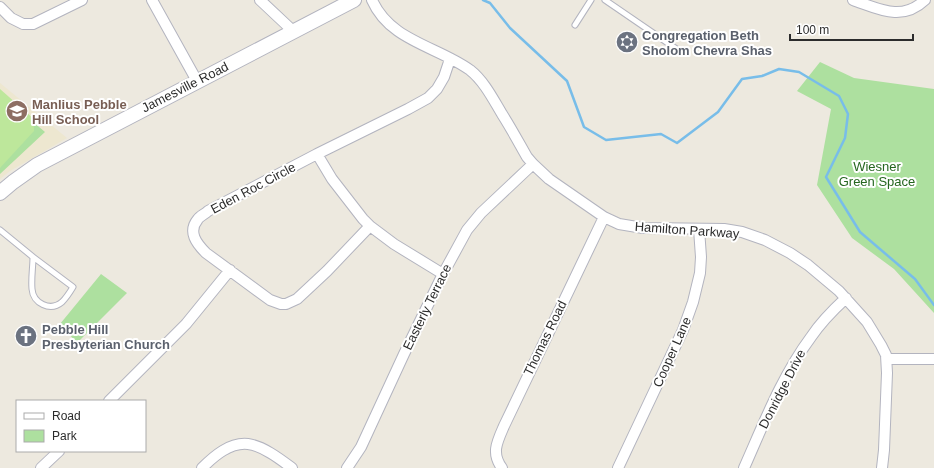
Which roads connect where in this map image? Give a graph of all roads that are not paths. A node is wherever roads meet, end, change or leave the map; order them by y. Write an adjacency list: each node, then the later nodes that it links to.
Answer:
1 (82, 0): 10 (street)
2 (152, 0): 15 (street)
3 (260, 0): 12 (street)
4 (354, 0): 12 (street, Jamesville Road)
5 (372, 0): 14 (street, Hamilton Parkway)
6 (591, 0): 11 (lane)
7 (605, 0): 13 (lane)
8 (852, 0): 9 (street)
9 (925, 0)
10 (0, 7)
11 (575, 25)
12 (293, 31): 15 (street, Jamesville Road)
13 (678, 50)
14 (450, 59): 16 (street, Eden Roc Circle); 17 (street, Hamilton Parkway)
15 (197, 81): 18 (street, Jamesville Road)
16 (317, 154): 20 (street); 24 (street, Eden Roc Circle)
17 (533, 164): 19 (street, Hamilton Parkway); 25 (street, Easterly Terrace)
18 (0, 194)
19 (604, 217): 21 (street, Hamilton Parkway); 31 (street, Thomas Road)
20 (370, 226): 24 (street, Eden Roc Circle); 25 (street)
21 (699, 229): 26 (street, Hamilton Parkway); 36 (street, Cooper Lane)
22 (0, 230): 23 (lane)
23 (34, 257): 23 (lane)
24 (230, 270): 29 (street)
25 (443, 274): 35 (street, Easterly Terrace)
26 (846, 298): 27 (street, Hamilton Parkway); 37 (street, Donridge Drive)
27 (886, 359): 28 (street); 38 (street, Hamilton Parkway)
28 (934, 359)
29 (110, 400)
30 (58, 452): 32 (street)
31 (500, 465)
32 (41, 468)
33 (202, 468): 34 (street)
34 (292, 468)
35 (347, 468)
36 (618, 468)
37 (744, 468)
38 (882, 468)

